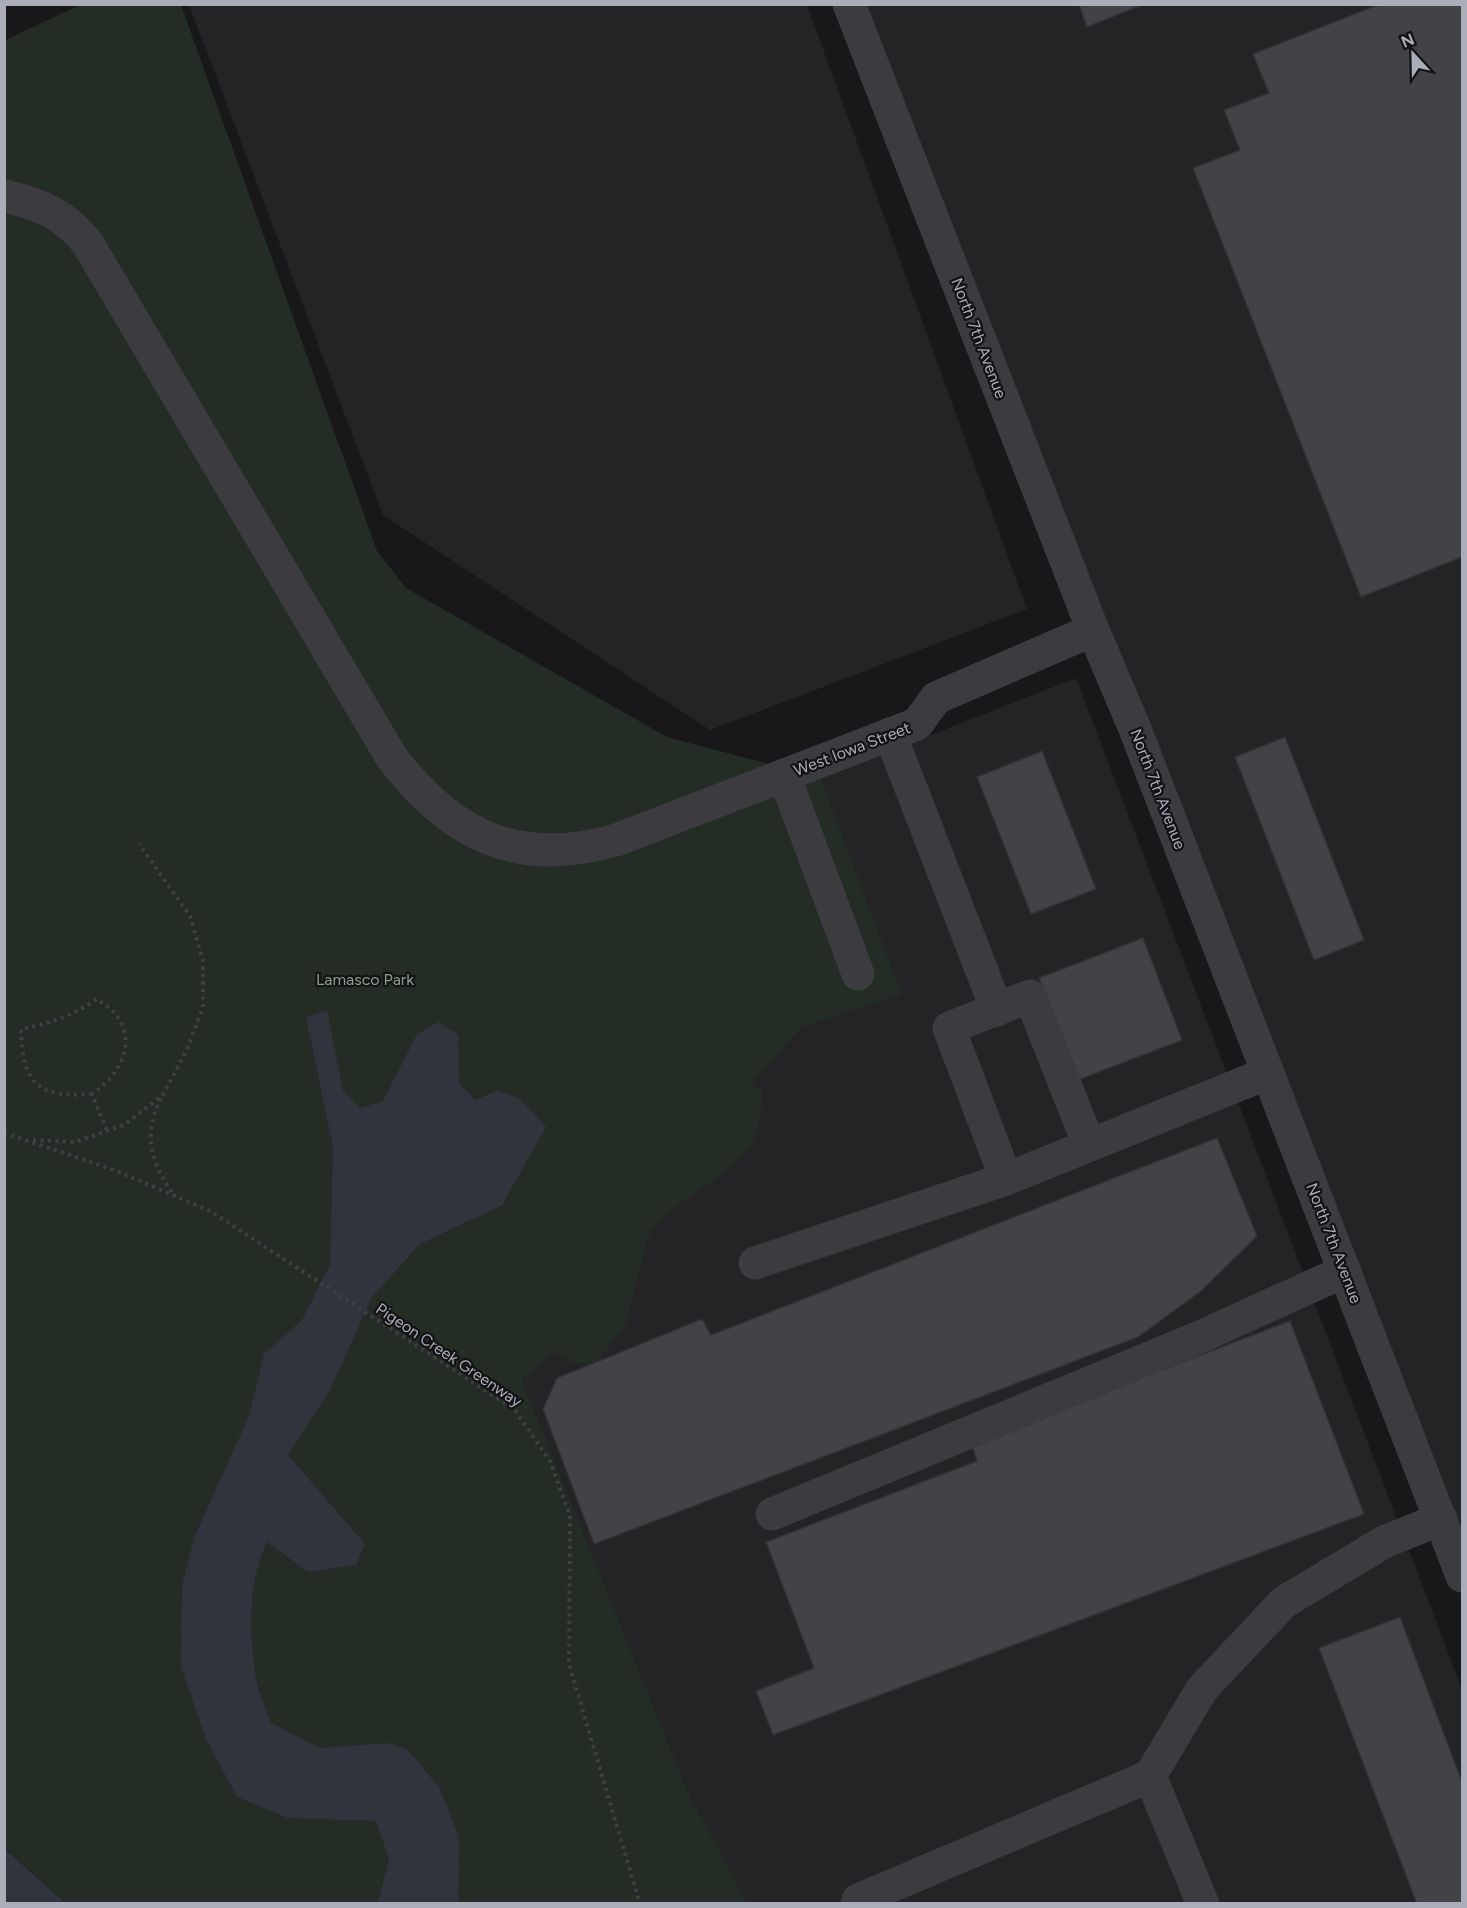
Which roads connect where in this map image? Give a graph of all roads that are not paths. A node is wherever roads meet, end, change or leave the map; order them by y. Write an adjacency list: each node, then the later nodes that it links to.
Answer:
1 (849, 4): 3 (street, North 7th Avenue)
2 (4, 196): 5 (street, West Iowa Street)
3 (1093, 630): 4 (street, West Iowa Street); 8 (street, North 7th Avenue)
4 (890, 734): 5 (street, West Iowa Street); 7 (street)
5 (784, 775): 6 (street)
6 (858, 974)
7 (996, 1010): 9 (street); 10 (street)
8 (1268, 1073): 9 (street); 12 (street, North 7th Avenue)
9 (1089, 1145): 10 (street)
10 (1006, 1179): 11 (street)
11 (755, 1263)
12 (1345, 1271): 13 (street); 14 (street, North 7th Avenue)
13 (772, 1514)
14 (1440, 1519): 15 (street, North 7th Avenue); 16 (street)
15 (1462, 1576)
16 (1150, 1776): 17 (street); 18 (street)
17 (857, 1904)
18 (1203, 1904)

